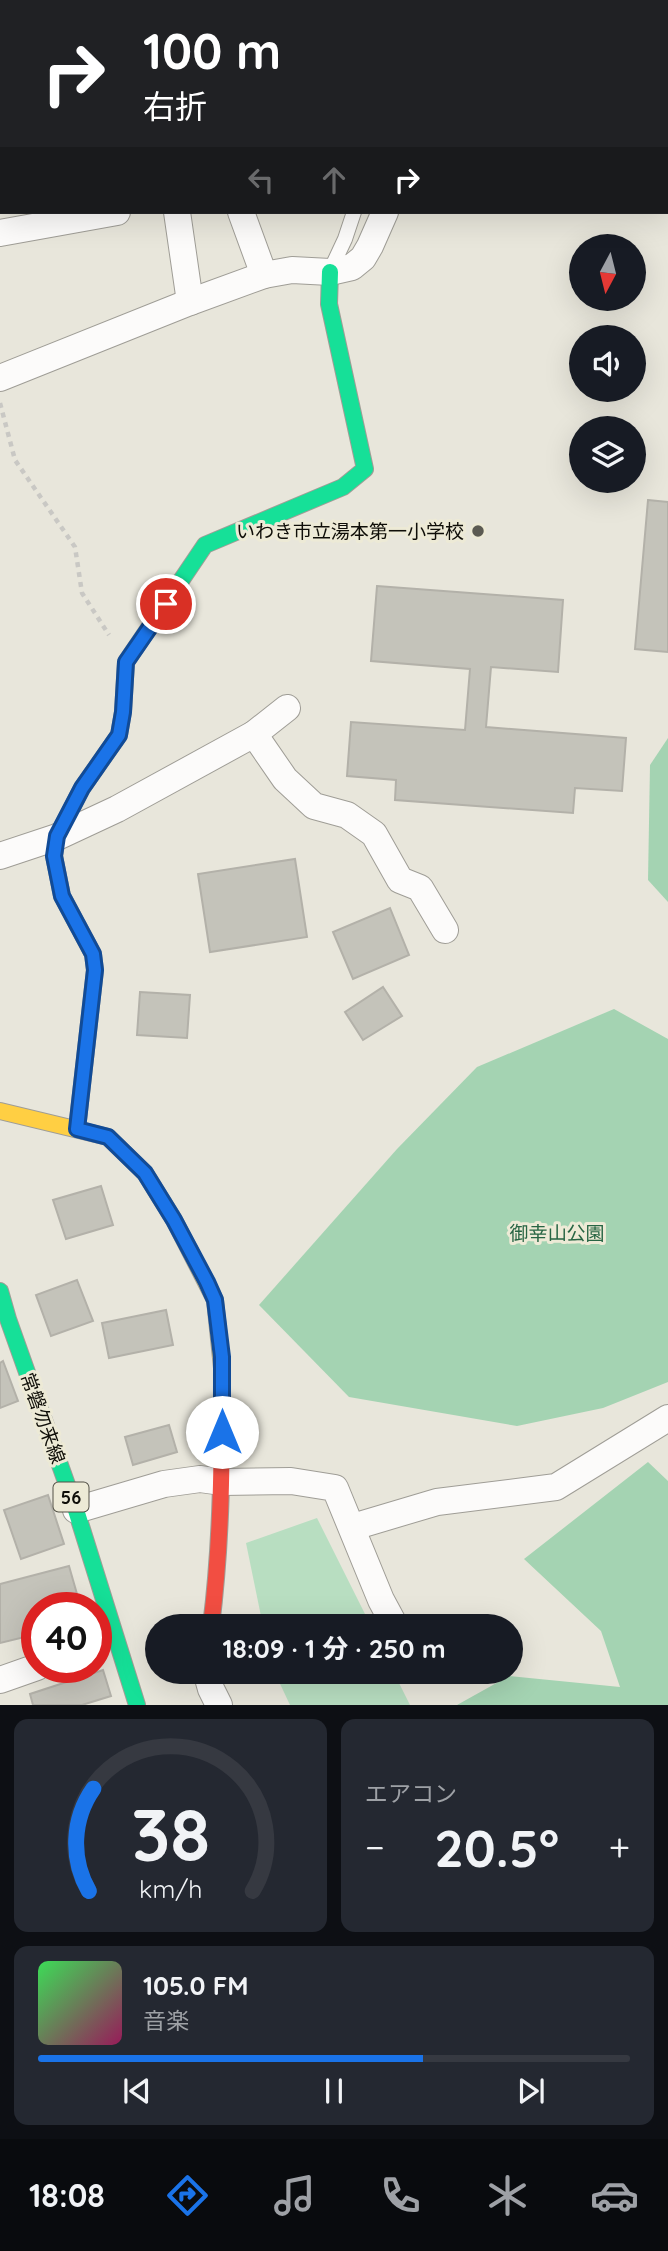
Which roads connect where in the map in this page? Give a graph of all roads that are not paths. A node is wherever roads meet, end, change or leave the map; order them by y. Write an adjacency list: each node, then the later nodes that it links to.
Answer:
1 (106, 214): 6 (street)
2 (177, 214): 9 (street)
3 (242, 214): 8 (street)
4 (353, 214): 7 (lane)
5 (384, 214): 7 (street)
6 (0, 233)
7 (330, 272): 8 (street); 13 (street)
8 (264, 275): 9 (street)
9 (190, 302): 10 (street)
10 (0, 378)
11 (287, 708): 12 (street)
12 (254, 734): 13 (street); 15 (street)
13 (57, 836): 14 (street); 17 (street)
14 (0, 856)
15 (446, 930)
16 (0, 1111): 17 (street)
17 (77, 1129): 21 (street)
18 (0, 1291): 19 (street, 常磐勿来線 / 56)
19 (4, 1321): 22 (street, 常磐勿来線 / 56)
20 (668, 1418): 23 (street)
21 (222, 1482): 22 (street); 23 (street); 25 (street)
22 (76, 1510): 24 (street, 常磐勿来線 / 56)
23 (353, 1527): 26 (street)
24 (95, 1592)
25 (213, 1614)
26 (389, 1614)
27 (112, 1653): 31 (street, 常磐勿来線 / 56)
28 (21, 1673): 29 (street)
29 (0, 1680)
30 (210, 1684): 32 (street)
31 (137, 1705)
32 (219, 1705)

